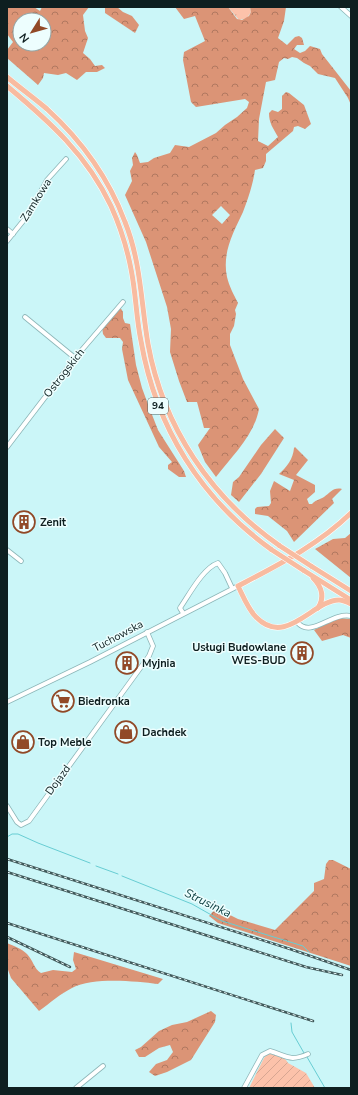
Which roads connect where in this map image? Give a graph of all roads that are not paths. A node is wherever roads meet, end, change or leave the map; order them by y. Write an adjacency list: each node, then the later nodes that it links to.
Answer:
1 (341, 7): 2 (street)
2 (351, 16)
3 (7, 77): 18 (main road, 94, bridge)
4 (7, 86): 16 (main road, 94, bridge)
5 (66, 159): 7 (street, Zamkowa)
6 (7, 229): 7 (street)
7 (13, 234): 8 (street, Zamkowa)
8 (7, 241)
9 (123, 302): 11 (street, Ostrogskich)
10 (25, 317): 11 (street)
11 (75, 358): 12 (street, Ostrogskich)
12 (7, 447)
13 (351, 513): 17 (main road, Tuchowska)
14 (7, 550): 15 (street)
15 (22, 561)
16 (303, 570): 19 (main road, 94); 21 (main road)
17 (235, 587): 22 (street, Tuchowska); 22 (street); 24 (main road)
18 (351, 591)
19 (351, 600)
20 (351, 604): 21 (main road)
21 (317, 609): 24 (main road)
22 (183, 613): 25 (street, Tuchowska)
23 (351, 616): 24 (street)
24 (296, 622)
25 (147, 632): 26 (street, Tuchowska); 27 (street, Dojazd)
26 (7, 702)
27 (7, 806)
28 (306, 1055): 31 (street)
29 (103, 1066): 30 (street)
30 (76, 1088)
31 (244, 1088)

